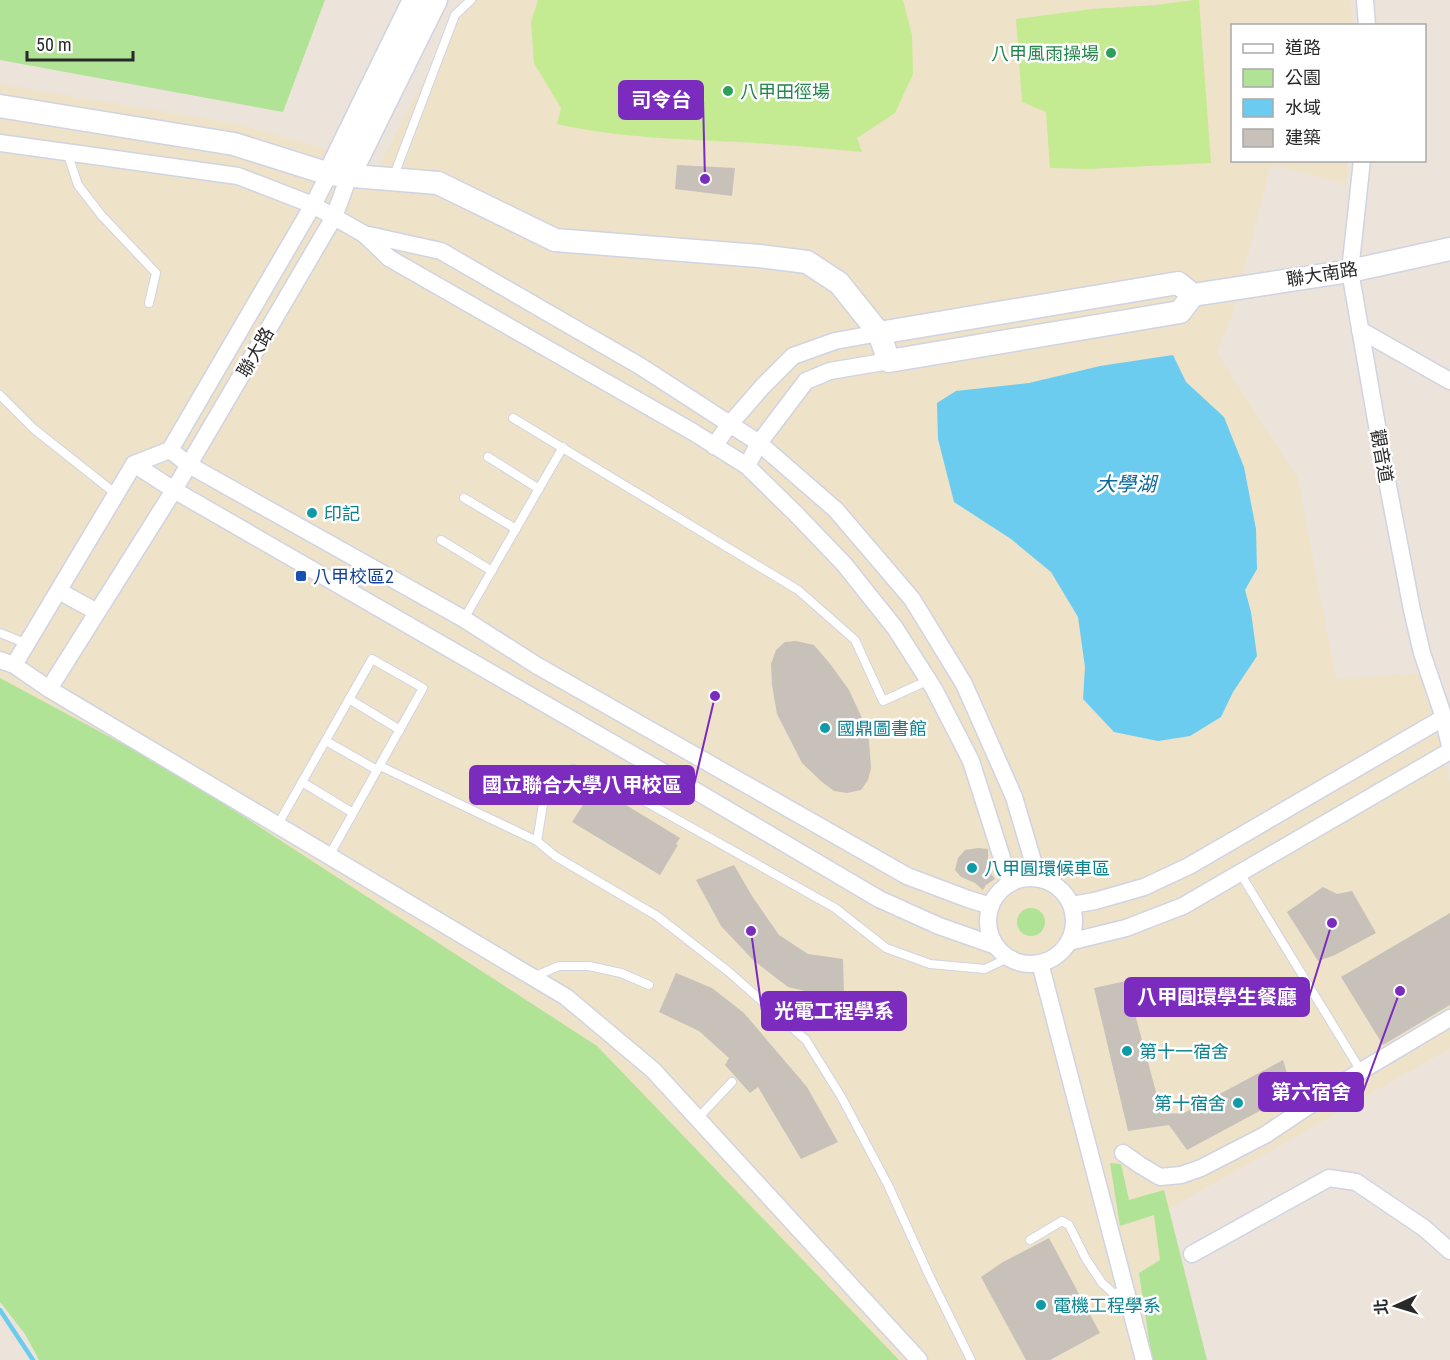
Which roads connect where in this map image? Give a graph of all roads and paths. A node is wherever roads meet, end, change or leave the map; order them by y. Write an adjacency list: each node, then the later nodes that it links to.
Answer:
1 (414, 0): 10 (street, 聯大路)
2 (435, 0): 10 (street, 聯大路)
3 (471, 0): 11 (lane)
4 (1365, 0): 5 (street)
5 (1367, 24)
6 (0, 106): 10 (street)
7 (0, 143): 8 (street)
8 (68, 152): 12 (street); 18 (lane)
9 (1362, 162): 16 (street, 觀音道)
10 (339, 175): 11 (street); 12 (street, 聯大路); 13 (street, 聯大路)
11 (392, 179): 20 (street)
12 (313, 205): 13 (street); 29 (street, 聯大路)
13 (334, 217): 14 (street); 32 (street, 聯大路)
14 (364, 234): 25 (street); 27 (street)
15 (1450, 249): 16 (street, 聯大南路)
16 (1350, 271): 17 (street, 聯大南路); 19 (street, 觀音道)
17 (1193, 295): 20 (street); 21 (street)
18 (149, 303)
19 (1360, 330): 22 (street); 50 (street, 觀音道)
20 (879, 333): 21 (street); 25 (street)
21 (889, 361): 26 (street)
22 (1450, 381)
23 (0, 395): 36 (lane)
24 (513, 418): 28 (lane)
25 (730, 424): 26 (street); 27 (street)
26 (759, 443): 33 (street); 62 (street)
27 (714, 446): 33 (street)
28 (563, 447): 34 (lane); 47 (lane)
29 (170, 450): 31 (street); 32 (street)
30 (488, 457): 34 (lane)
31 (134, 464): 35 (street); 36 (street)
32 (189, 465): 35 (street, 聯大路); 43 (street)
33 (747, 466): 47 (street)
34 (539, 489): 38 (lane)
35 (174, 490): 42 (street, 聯大路); 67 (street)
36 (116, 494): 41 (street)
37 (464, 498): 38 (lane)
38 (516, 529): 40 (lane)
39 (441, 540): 40 (lane)
40 (492, 571): 43 (lane)
41 (59, 591): 42 (street); 45 (street)
42 (97, 612): 48 (street, 聯大路)
43 (464, 619): 65 (street)
44 (0, 633): 45 (lane)
45 (27, 644): 46 (street)
46 (7, 663): 48 (street)
47 (928, 680): 63 (street)
48 (49, 689): 58 (street)
49 (349, 699): 51 (lane); 51 (lane); 52 (lane)
50 (1443, 718): 53 (street, 觀音道); 64 (street)
51 (400, 730): 55 (lane)
52 (326, 741): 55 (lane); 56 (lane)
53 (1450, 746)
54 (1450, 751): 61 (street)
55 (378, 768): 57 (lane); 59 (lane)
56 (302, 782): 57 (lane); 58 (lane)
57 (353, 813): 60 (lane)
58 (277, 826): 60 (street)
59 (537, 841): 67 (lane); 81 (lane)
60 (329, 856): 69 (street)
61 (1240, 873): 66 (street); 72 (lane)
62 (1038, 878): 63 (street); 64 (street)
63 (1010, 883): 65 (street)
64 (1072, 905): 66 (street)
65 (991, 906): 67 (street)
66 (1069, 942): 68 (street)
67 (1002, 952): 68 (street)
68 (1040, 963): 79 (street)
69 (532, 977): 70 (lane); 74 (street)
70 (650, 985)
71 (1450, 1018): 72 (street)
72 (1361, 1071): 75 (street)
73 (732, 1082): 74 (lane)
74 (698, 1118): 80 (street)
75 (1123, 1153)
76 (1030, 1239): 79 (lane)
77 (1450, 1251): 78 (street)
78 (1192, 1254)
79 (1126, 1292): 82 (street)
80 (919, 1360)
81 (971, 1360)
82 (1144, 1360)

